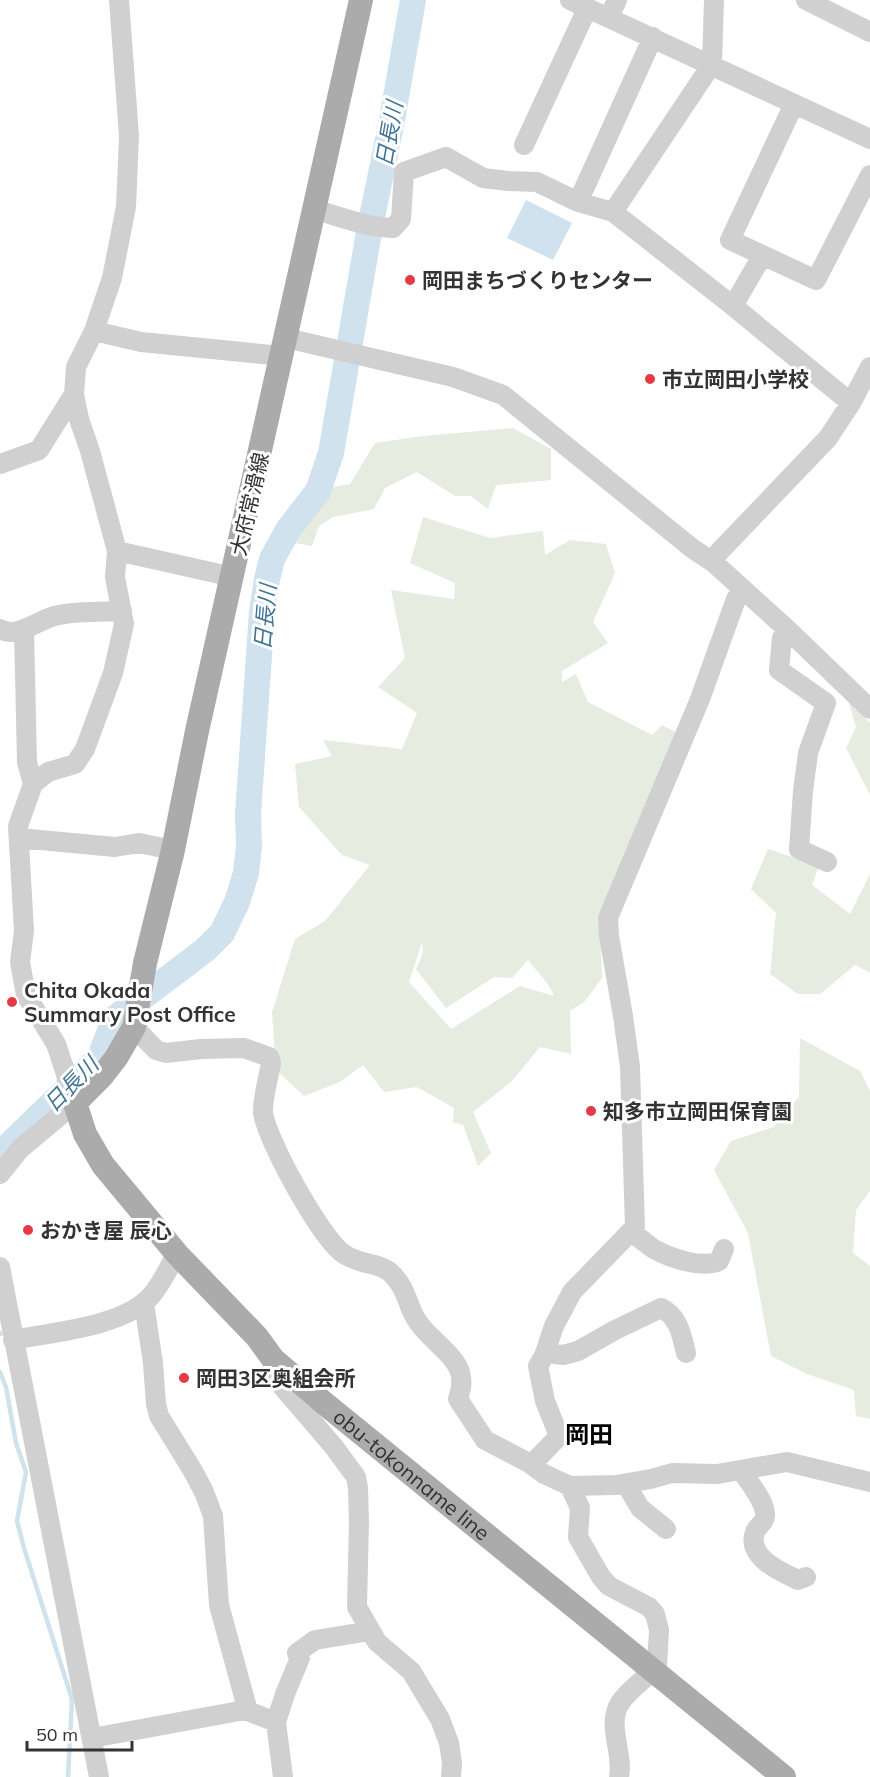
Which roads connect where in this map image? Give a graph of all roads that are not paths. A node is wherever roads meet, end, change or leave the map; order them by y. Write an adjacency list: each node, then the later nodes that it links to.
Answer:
1 (119, 0): 19 (street)
2 (361, 0): 15 (main road, 大府常滑線)
3 (714, 0): 9 (street)
4 (806, 0): 7 (street)
5 (579, 4): 6 (street); 12 (street)
6 (613, 9): 8 (street)
7 (870, 32)
8 (653, 37): 9 (street); 14 (street)
9 (712, 64): 10 (street); 16 (street)
10 (794, 104): 11 (street); 17 (street)
11 (870, 139)
12 (524, 145)
13 (870, 175): 17 (street)
14 (578, 202): 15 (street); 16 (street)
15 (314, 209): 20 (main road, 大府常滑線)
16 (614, 212): 18 (street)
17 (762, 256): 18 (street)
18 (734, 306): 23 (street)
19 (94, 331): 20 (street); 22 (street)
20 (284, 347): 26 (street); 27 (main road, 大府常滑線)
21 (870, 367): 23 (street)
22 (74, 394): 24 (street); 25 (street)
23 (851, 403): 26 (street)
24 (0, 464)
25 (117, 551): 27 (street); 29 (street)
26 (712, 562): 28 (street)
27 (232, 577): 36 (main road, 大府常滑線)
28 (743, 590): 32 (street); 41 (street)
29 (122, 611): 31 (street); 34 (street)
30 (0, 629): 31 (street)
31 (24, 629): 34 (street)
32 (788, 630): 33 (street); 37 (street)
33 (870, 709)
34 (33, 784): 35 (street)
35 (19, 838): 36 (street); 39 (street)
36 (172, 850): 38 (main road, 大府常滑線)
37 (826, 862)
38 (137, 1008): 39 (main road); 50 (street)
39 (71, 1093): 40 (street); 43 (main road, obu-tokonname line)
40 (0, 1174)
41 (631, 1233): 42 (street); 47 (street)
42 (724, 1250)
43 (177, 1254): 45 (street); 49 (main road, obu-tokonname line)
44 (0, 1267): 46 (street)
45 (144, 1303): 46 (street); 59 (street)
46 (13, 1340): 61 (street)
47 (546, 1350): 48 (street); 50 (street)
48 (686, 1353)
49 (273, 1359): 57 (street); 58 (main road, obu-tokonname line)
50 (529, 1463): 54 (street)
51 (742, 1471): 52 (street); 53 (street); 56 (street)
52 (870, 1482)
53 (626, 1484): 54 (street); 55 (street)
54 (570, 1486): 58 (street)
55 (666, 1529)
56 (806, 1577)
57 (370, 1630): 60 (street); 64 (street)
58 (653, 1670): 65 (street); 66 (main road, obu-tokonname line)
59 (245, 1710): 60 (street); 61 (street)
60 (276, 1722): 63 (street)
61 (92, 1738): 62 (street)
62 (99, 1777)
63 (283, 1777)
64 (451, 1777)
65 (619, 1777)
66 (784, 1777)

